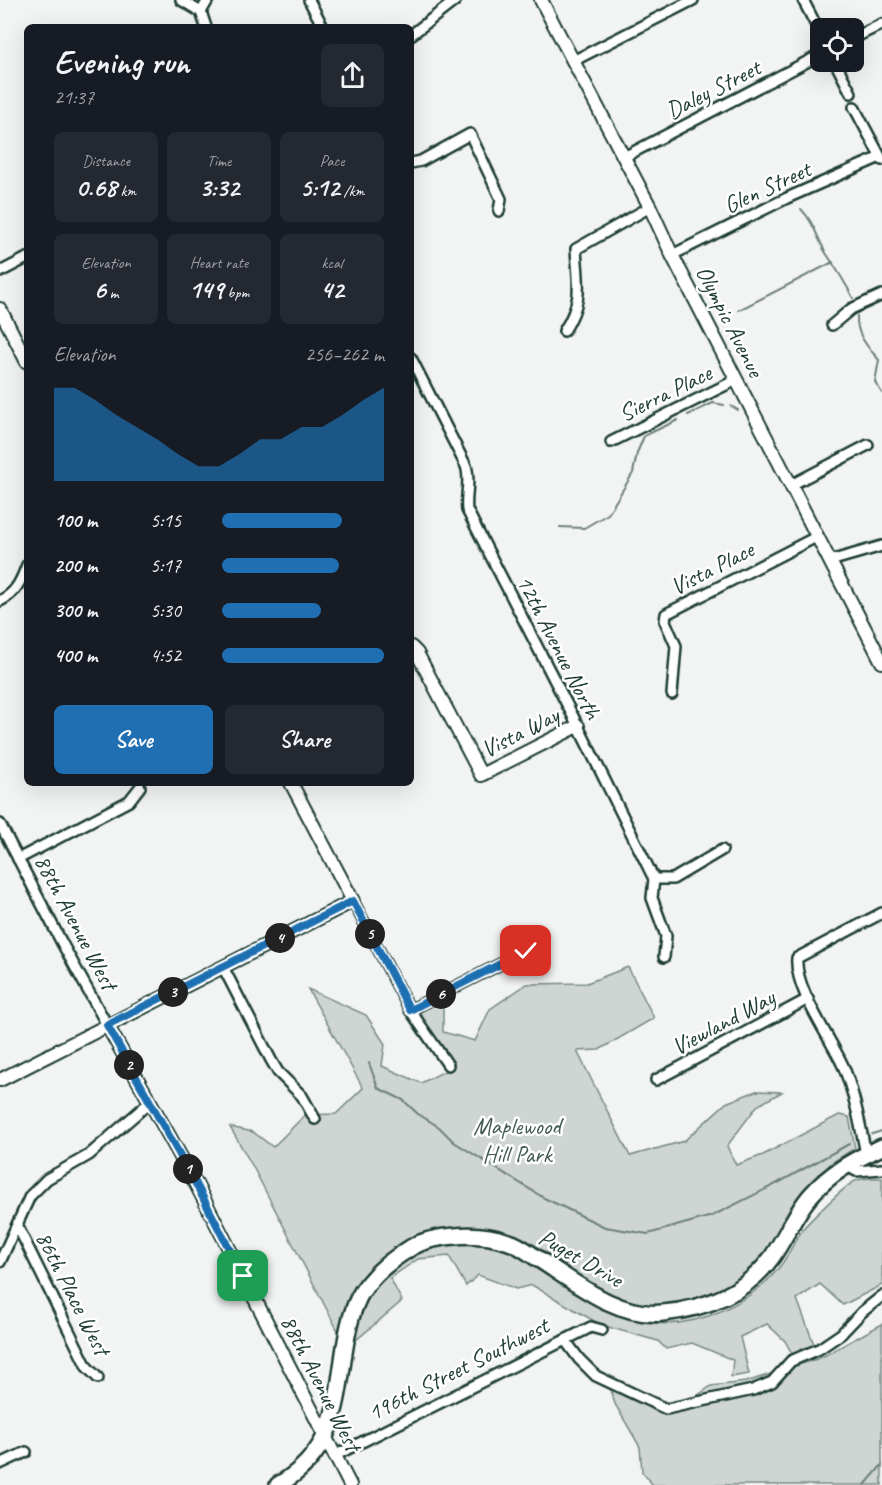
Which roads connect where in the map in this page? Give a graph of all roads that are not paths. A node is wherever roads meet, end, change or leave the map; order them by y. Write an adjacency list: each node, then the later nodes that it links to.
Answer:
1 (181, 0): 8 (street)
2 (208, 0): 8 (street)
3 (309, 0): 11 (street)
4 (456, 0): 13 (street)
5 (541, 0): 16 (street, Olympic Avenue)
6 (693, 0): 16 (street)
7 (803, 0): 9 (street)
8 (201, 12): 10 (street)
9 (812, 18)
10 (205, 24)
11 (322, 24)
12 (882, 24): 14 (street)
13 (414, 33)
14 (864, 33)
15 (810, 60): 20 (street, Daley Street)
16 (573, 61): 20 (street, Olympic Avenue)
17 (840, 72): 18 (street)
18 (851, 93)
19 (854, 107): 21 (street)
20 (624, 157): 23 (street, Olympic Avenue)
21 (881, 158): 25 (street, Glen Street)
22 (414, 162): 24 (street)
23 (650, 207): 25 (street, Olympic Avenue); 32 (street)
24 (499, 211)
25 (672, 255): 35 (street, Olympic Avenue)
26 (24, 260): 27 (street)
27 (0, 272)
28 (882, 295): 30 (street)
29 (0, 309): 31 (street)
30 (832, 325)
31 (4, 326): 33 (street)
32 (564, 331)
33 (24, 357)
34 (414, 364): 47 (street, 12th Avenue North)
35 (736, 380): 36 (street, Sierra Place); 38 (street, Olympic Avenue)
36 (611, 442)
37 (868, 446): 38 (street)
38 (791, 485): 39 (street, Olympic Avenue)
39 (818, 536): 41 (street, Olympic Avenue); 46 (street, Vista Place)
40 (882, 546): 41 (street)
41 (830, 561): 45 (street, Olympic Avenue)
42 (24, 572): 43 (street)
43 (0, 602)
44 (414, 651): 47 (street, Vista Way)
45 (882, 662)
46 (672, 694)
47 (578, 726): 53 (street, 12th Avenue North)
48 (293, 786): 54 (street)
49 (140, 787): 52 (street)
50 (0, 824): 52 (street, 88th Avenue West)
51 (722, 850): 53 (street)
52 (18, 859): 61 (street, 88th Avenue West)
53 (654, 879): 57 (street, 12th Avenue North)
54 (353, 901): 58 (street); 60 (street)
55 (882, 913): 59 (street)
56 (526, 951): 60 (street)
57 (664, 957)
58 (223, 967): 61 (street); 66 (street)
59 (808, 999): 64 (street, Viewland Way); 68 (street)
60 (410, 1010): 62 (street)
61 (107, 1025): 63 (street); 65 (street, 88th Avenue West)
62 (448, 1065)
63 (0, 1080)
64 (657, 1080)
65 (150, 1102): 71 (street); 77 (street, 88th Avenue West)
66 (315, 1119)
67 (882, 1147): 68 (main road, Puget Drive)
68 (866, 1154): 69 (main road, Puget Drive)
69 (846, 1165): 70 (street); 77 (main road, Puget Drive)
70 (882, 1169)
71 (16, 1225): 72 (street); 76 (street, 86th Place West)
72 (0, 1262)
73 (882, 1296): 75 (street)
74 (602, 1330): 75 (street, 196th Street Southwest)
75 (565, 1340): 79 (street, 196th Street Southwest)
76 (98, 1378)
77 (326, 1437): 79 (street, 88th Avenue West); 80 (main road)
78 (26, 1452): 81 (street)
79 (334, 1456): 80 (street); 83 (street, 88th Avenue West)
80 (311, 1458): 82 (main road)
81 (0, 1464)
82 (278, 1485)
83 (350, 1485)

